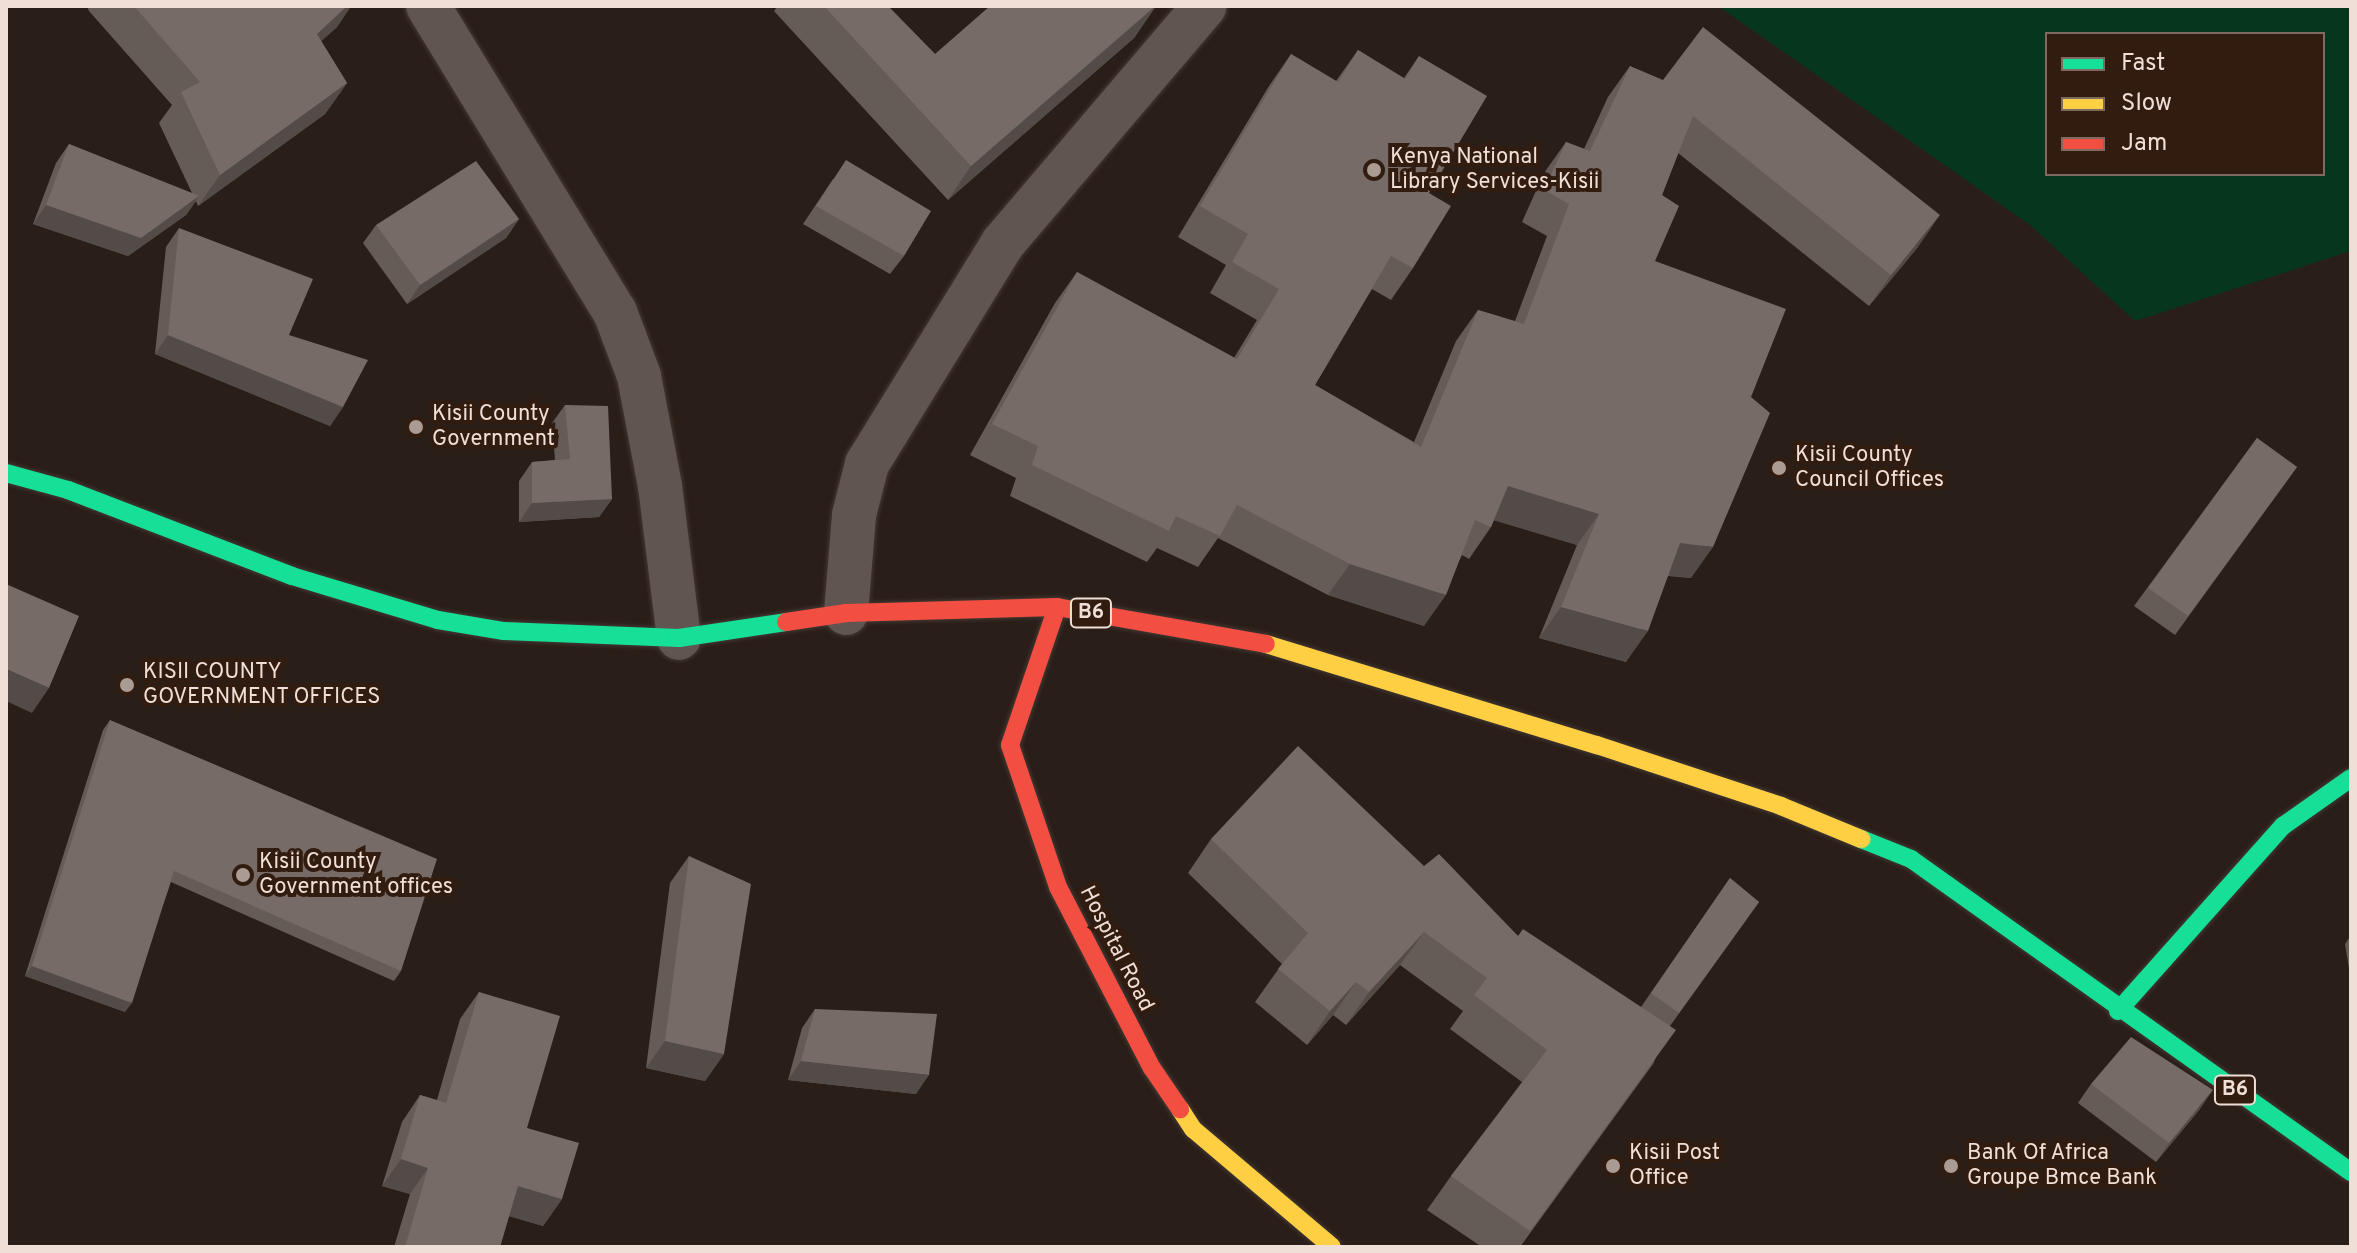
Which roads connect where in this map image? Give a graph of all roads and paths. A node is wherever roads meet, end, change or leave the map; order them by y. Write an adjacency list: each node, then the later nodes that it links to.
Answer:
1 (428, 6): 6 (street)
2 (1205, 6): 5 (street)
3 (6, 473): 6 (main road, B6)
4 (1057, 607): 5 (main road, B6); 8 (main road, B6); 10 (main road, Hospital Road)
5 (846, 613): 6 (main road, B6)
6 (679, 638)
7 (2351, 778): 8 (main road)
8 (2118, 1011): 9 (main road, B6)
9 (2351, 1172)
10 (1332, 1247)

